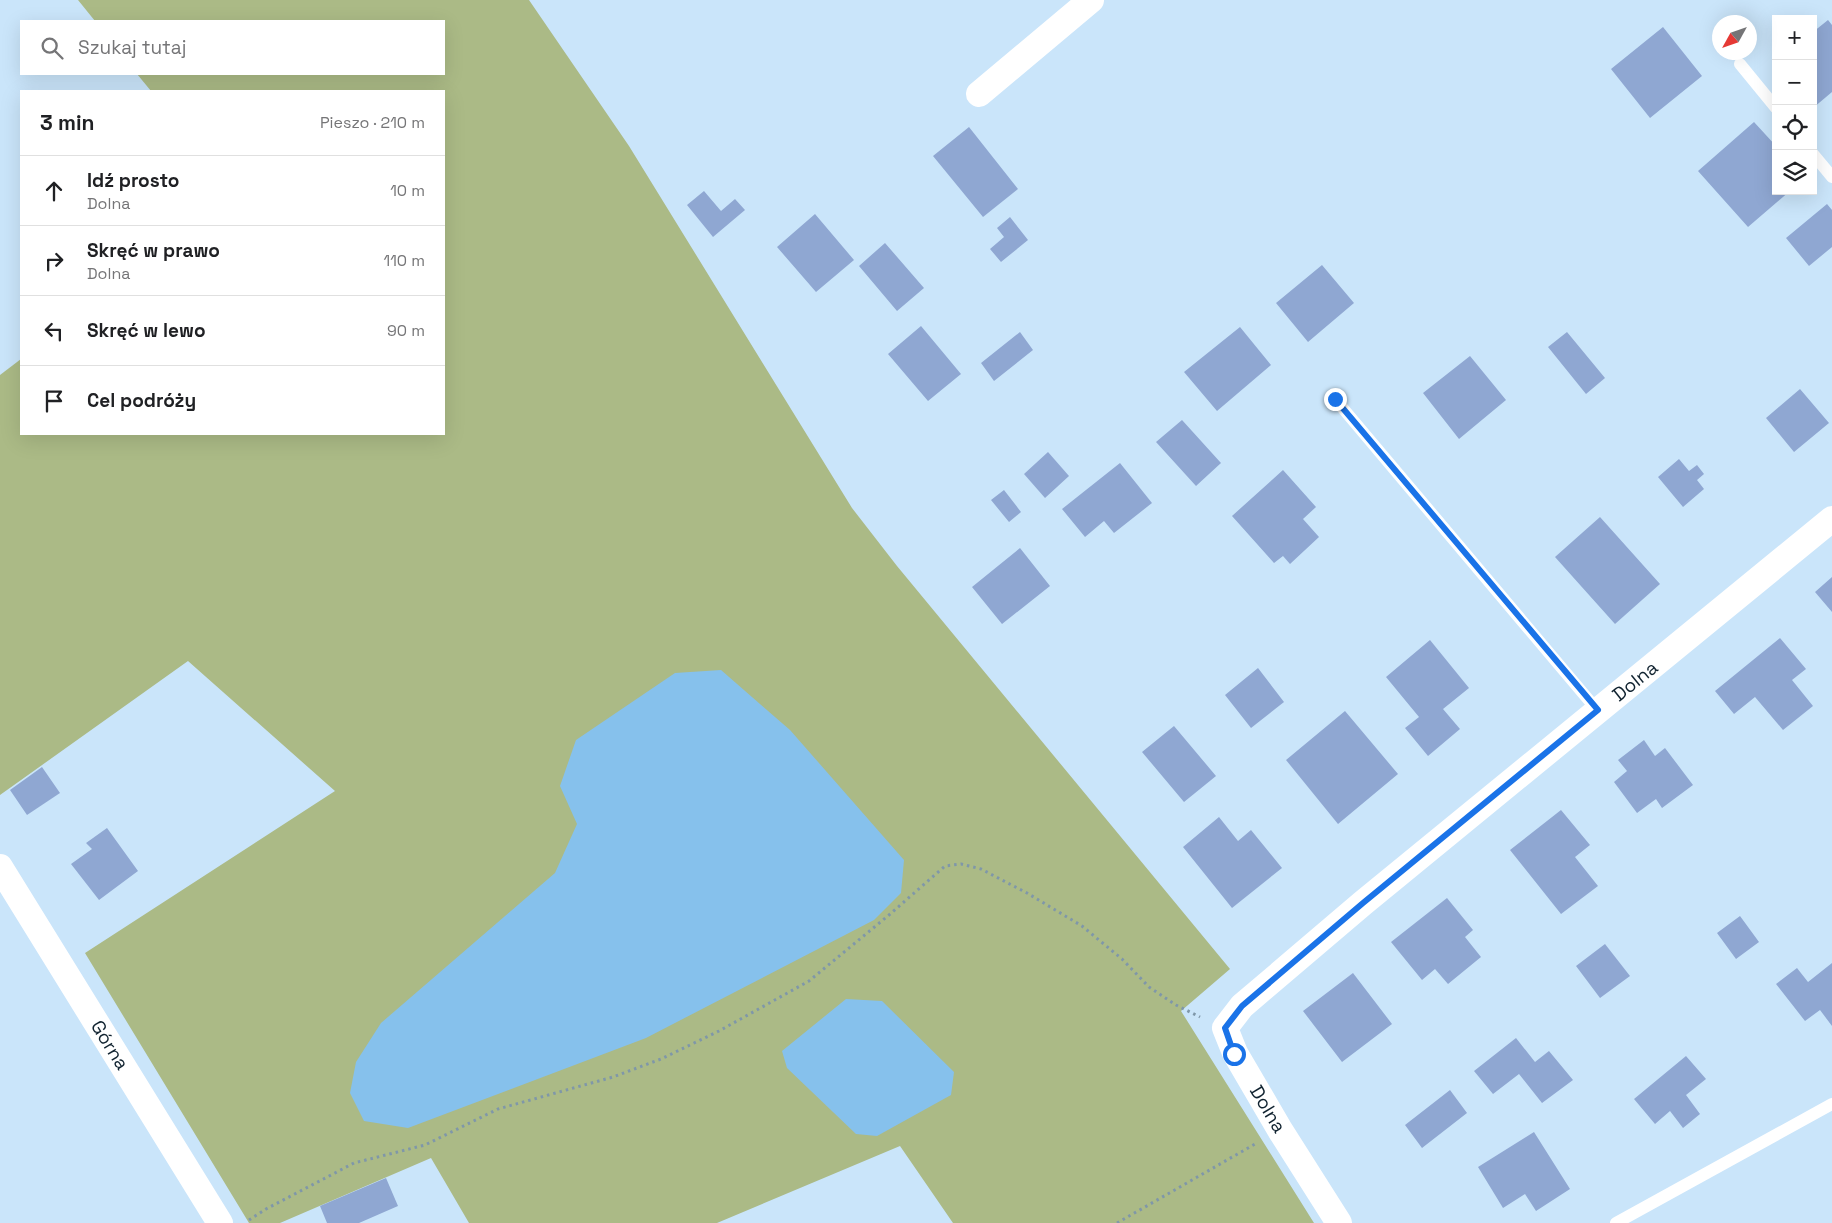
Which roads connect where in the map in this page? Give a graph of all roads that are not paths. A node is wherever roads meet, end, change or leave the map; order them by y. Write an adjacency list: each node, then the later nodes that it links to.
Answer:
1 (1091, 0): 3 (street)
2 (1740, 64): 4 (lane)
3 (979, 94)
4 (1774, 105)
5 (1817, 159): 6 (lane)
6 (1832, 177)
7 (1335, 399): 9 (lane)
8 (1832, 519): 9 (street, Dolna)
9 (1598, 710): 13 (street, Dolna)
10 (0, 867): 12 (street, Górna)
11 (1832, 1104): 14 (lane)
12 (220, 1223)
13 (1339, 1223)
14 (1616, 1223)

